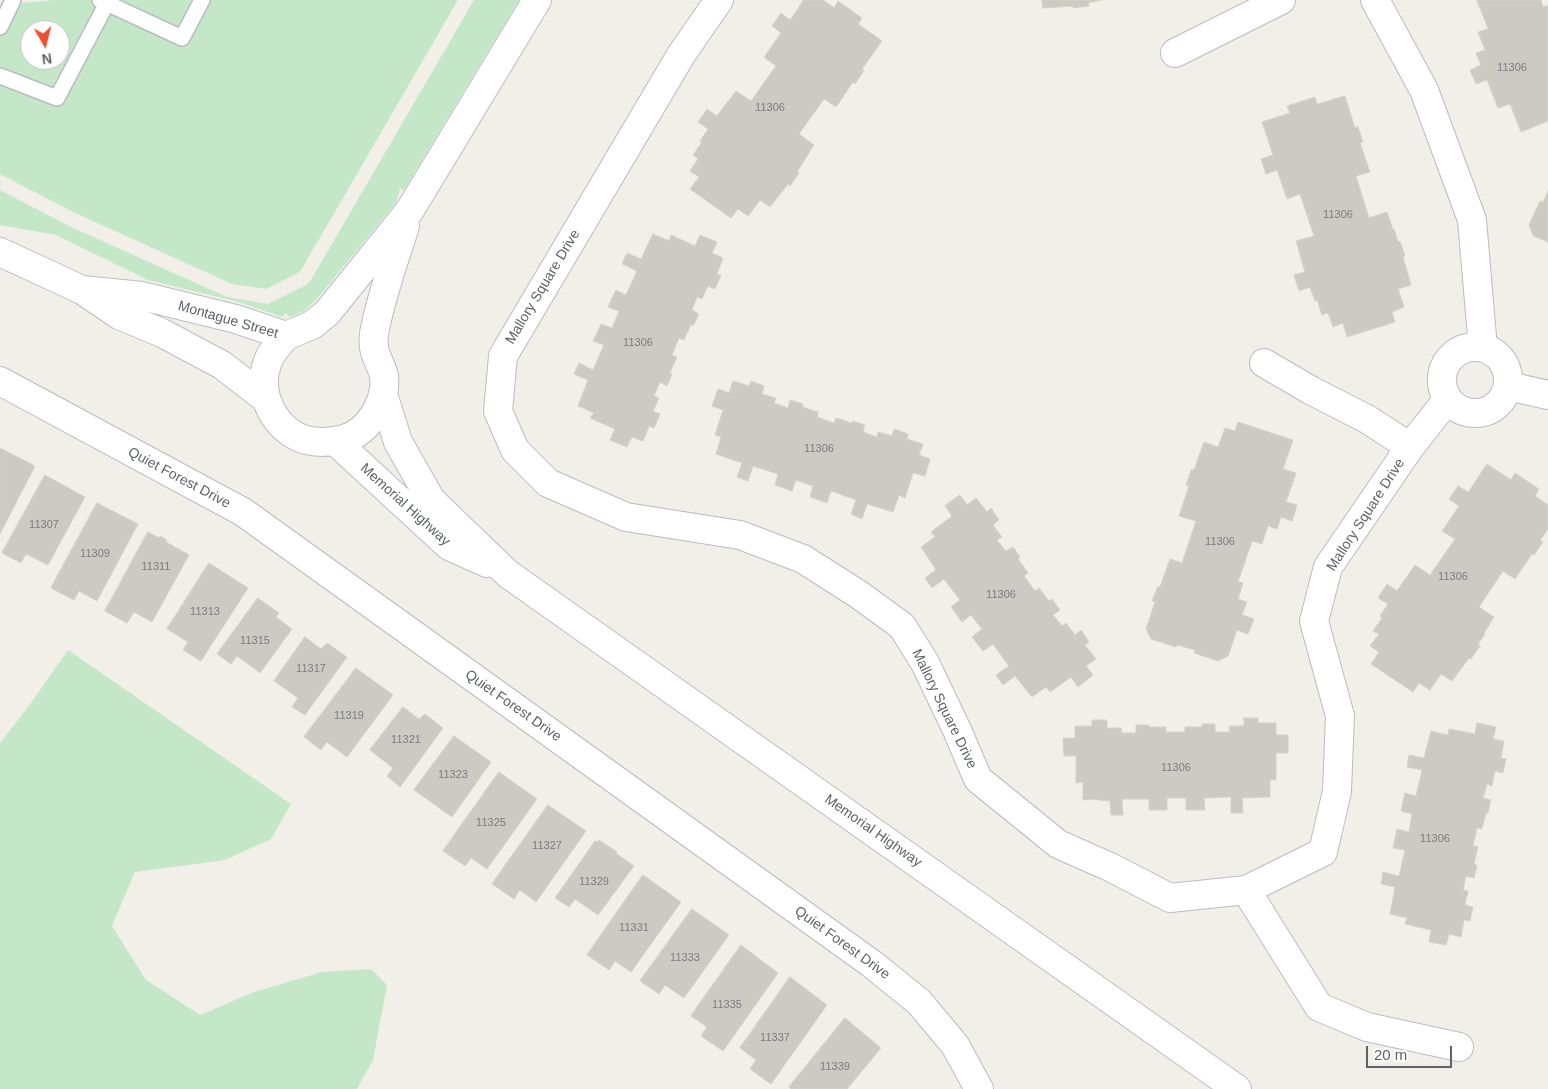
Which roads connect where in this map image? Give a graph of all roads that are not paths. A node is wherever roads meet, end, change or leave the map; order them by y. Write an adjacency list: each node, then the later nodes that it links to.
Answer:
1 (13, 0): 8 (lane)
2 (202, 0): 7 (lane)
3 (537, 0): 11 (street, Montague Street)
4 (718, 0): 26 (street, Mallory Square Drive)
5 (1281, 0): 9 (street)
6 (1375, 0): 15 (street)
7 (104, 2): 10 (lane)
8 (0, 27)
9 (1175, 53)
10 (0, 76)
11 (410, 210): 14 (street, Montague Street); 19 (street, Montague Street)
12 (0, 252): 13 (street, Montague Street)
13 (82, 290): 14 (street, Montague Street); 22 (street, Montague Street)
14 (286, 336): 22 (street)
15 (1483, 348): 18 (street); 21 (street)
16 (1264, 363): 24 (street, Mallory Square Drive)
17 (0, 382): 28 (street, Quiet Forest Drive)
18 (1508, 386): 20 (street); 21 (street)
19 (383, 394): 23 (street); 25 (street, Memorial Highway)
20 (1548, 395)
21 (1448, 398): 24 (street, Mallory Square Drive)
22 (266, 399): 23 (street)
23 (335, 441): 25 (street, Memorial Highway)
24 (1410, 447): 26 (street, Mallory Square Drive)
25 (508, 574): 29 (street, Memorial Highway)
26 (1246, 890): 27 (street)
27 (1459, 1047)
28 (979, 1089)
29 (1237, 1089)

